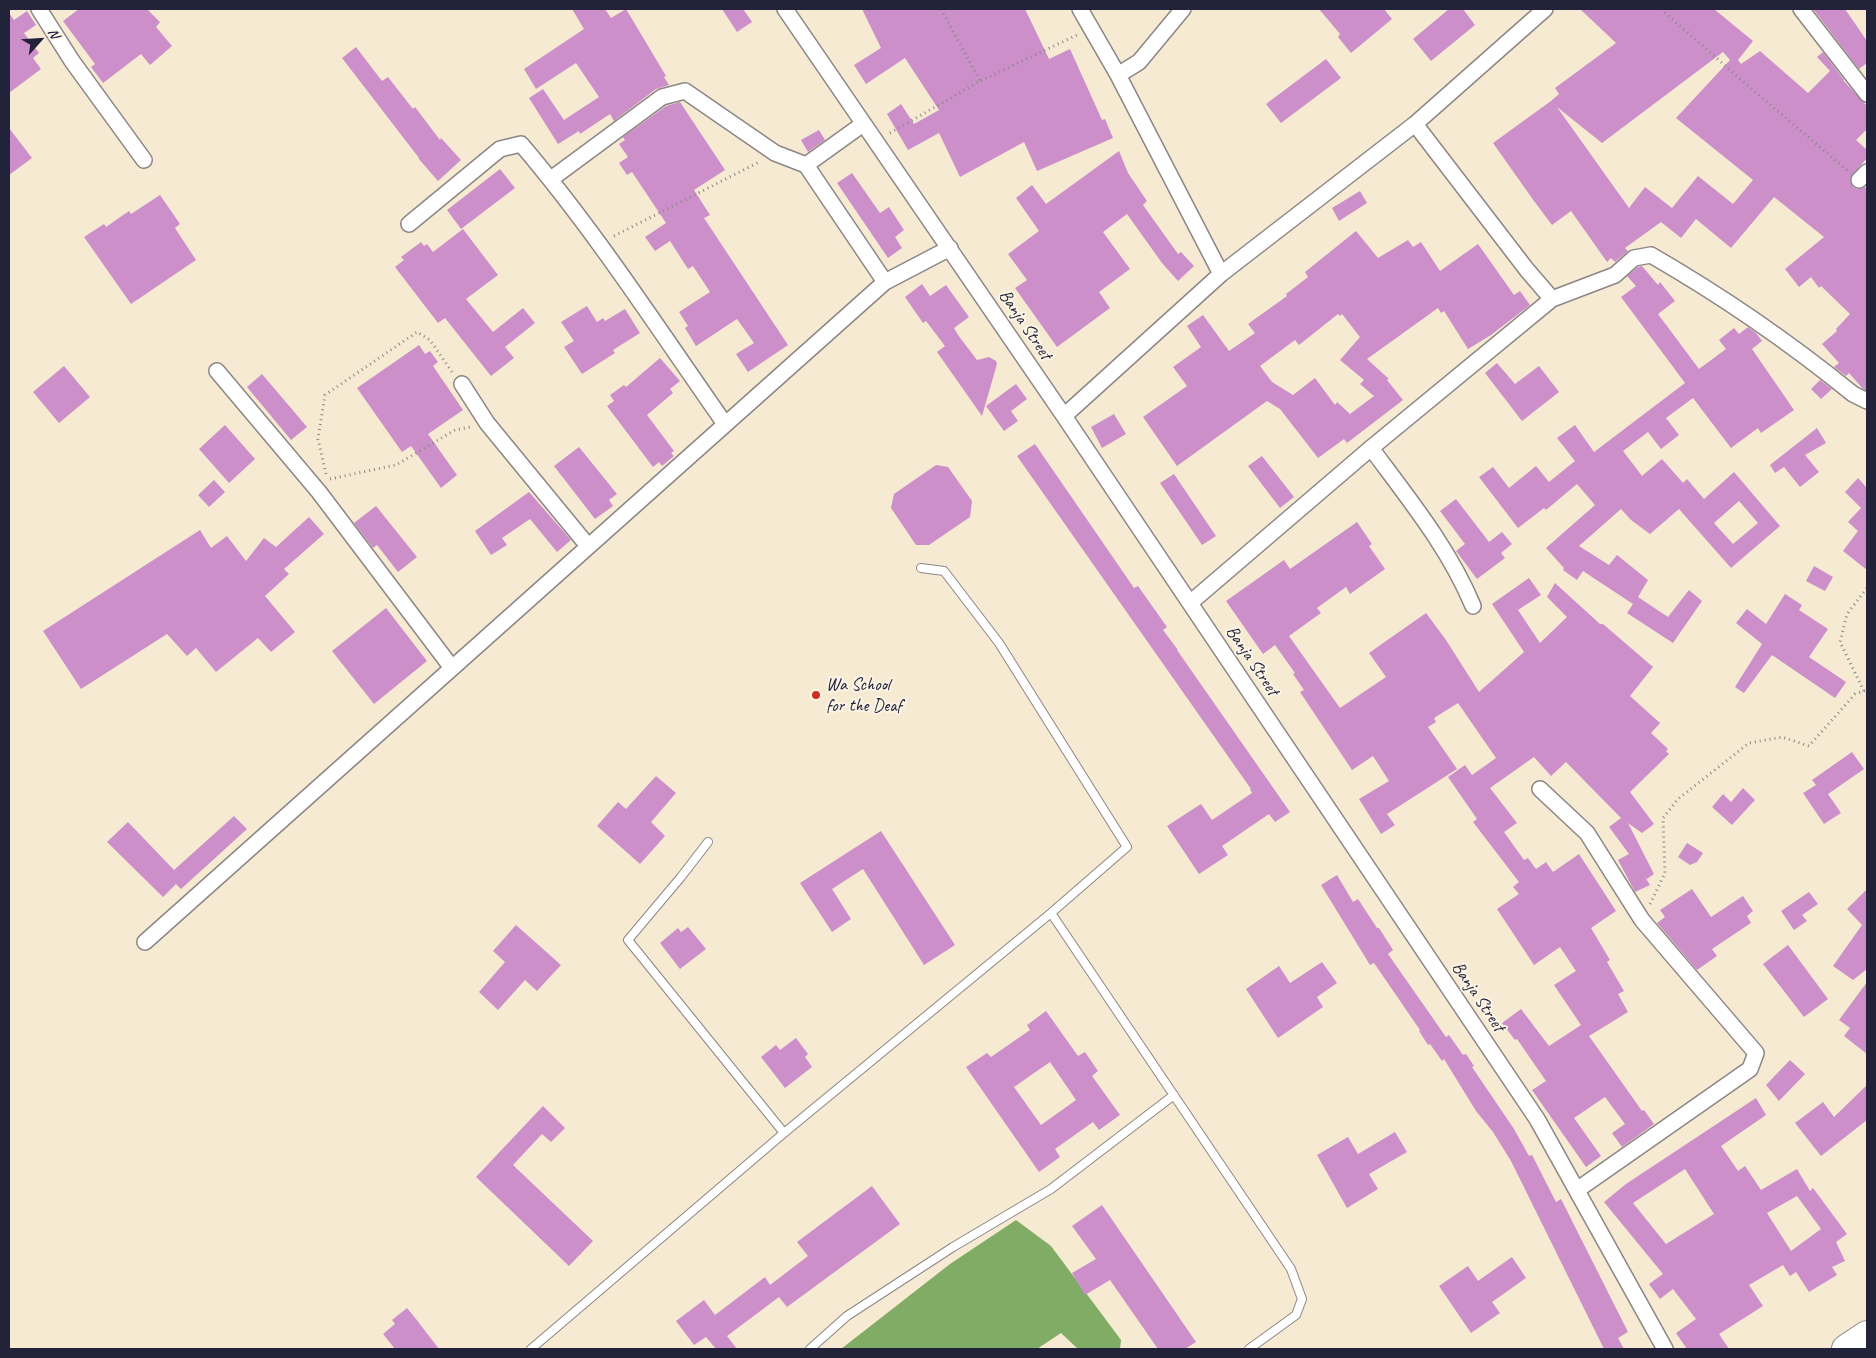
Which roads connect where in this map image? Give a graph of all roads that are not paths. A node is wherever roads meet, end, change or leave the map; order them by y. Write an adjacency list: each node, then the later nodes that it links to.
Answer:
1 (39, 9): 11 (street)
2 (784, 9): 9 (street, Banja Street)
3 (1080, 9): 7 (street)
4 (1183, 9): 7 (street)
5 (1545, 9): 10 (street)
6 (1801, 9): 8 (street)
7 (1118, 75): 16 (street)
8 (1867, 94)
9 (863, 124): 12 (street); 15 (street, Banja Street)
10 (1414, 124): 16 (street); 18 (street)
11 (144, 160)
12 (806, 165): 13 (street); 17 (street)
13 (551, 179): 14 (street); 23 (street)
14 (409, 224)
15 (950, 248): 17 (street); 22 (street, Banja Street)
16 (1221, 274): 22 (street)
17 (884, 282): 23 (street)
18 (1552, 299): 21 (street); 24 (street)
19 (217, 371): 29 (street)
20 (462, 384): 25 (street)
21 (1867, 401)
22 (1064, 416): 27 (street, Banja Street)
23 (725, 424): 25 (street)
24 (1371, 448): 27 (street); 28 (street)
25 (588, 546): 29 (street)
26 (921, 568): 32 (lane)
27 (1190, 603): 36 (street, Banja Street)
28 (1473, 606)
29 (452, 668): 33 (street)
30 (1540, 789): 36 (street)
31 (708, 842): 35 (lane)
32 (1051, 913): 34 (lane); 35 (lane)
33 (145, 942)
34 (1174, 1095): 39 (lane); 40 (lane)
35 (784, 1132): 38 (lane)
36 (1577, 1190): 41 (street, Banja Street)
37 (1867, 1335): 42 (highway)
38 (531, 1349)
39 (810, 1349)
40 (1249, 1349)
41 (1665, 1349)
42 (1846, 1349)

